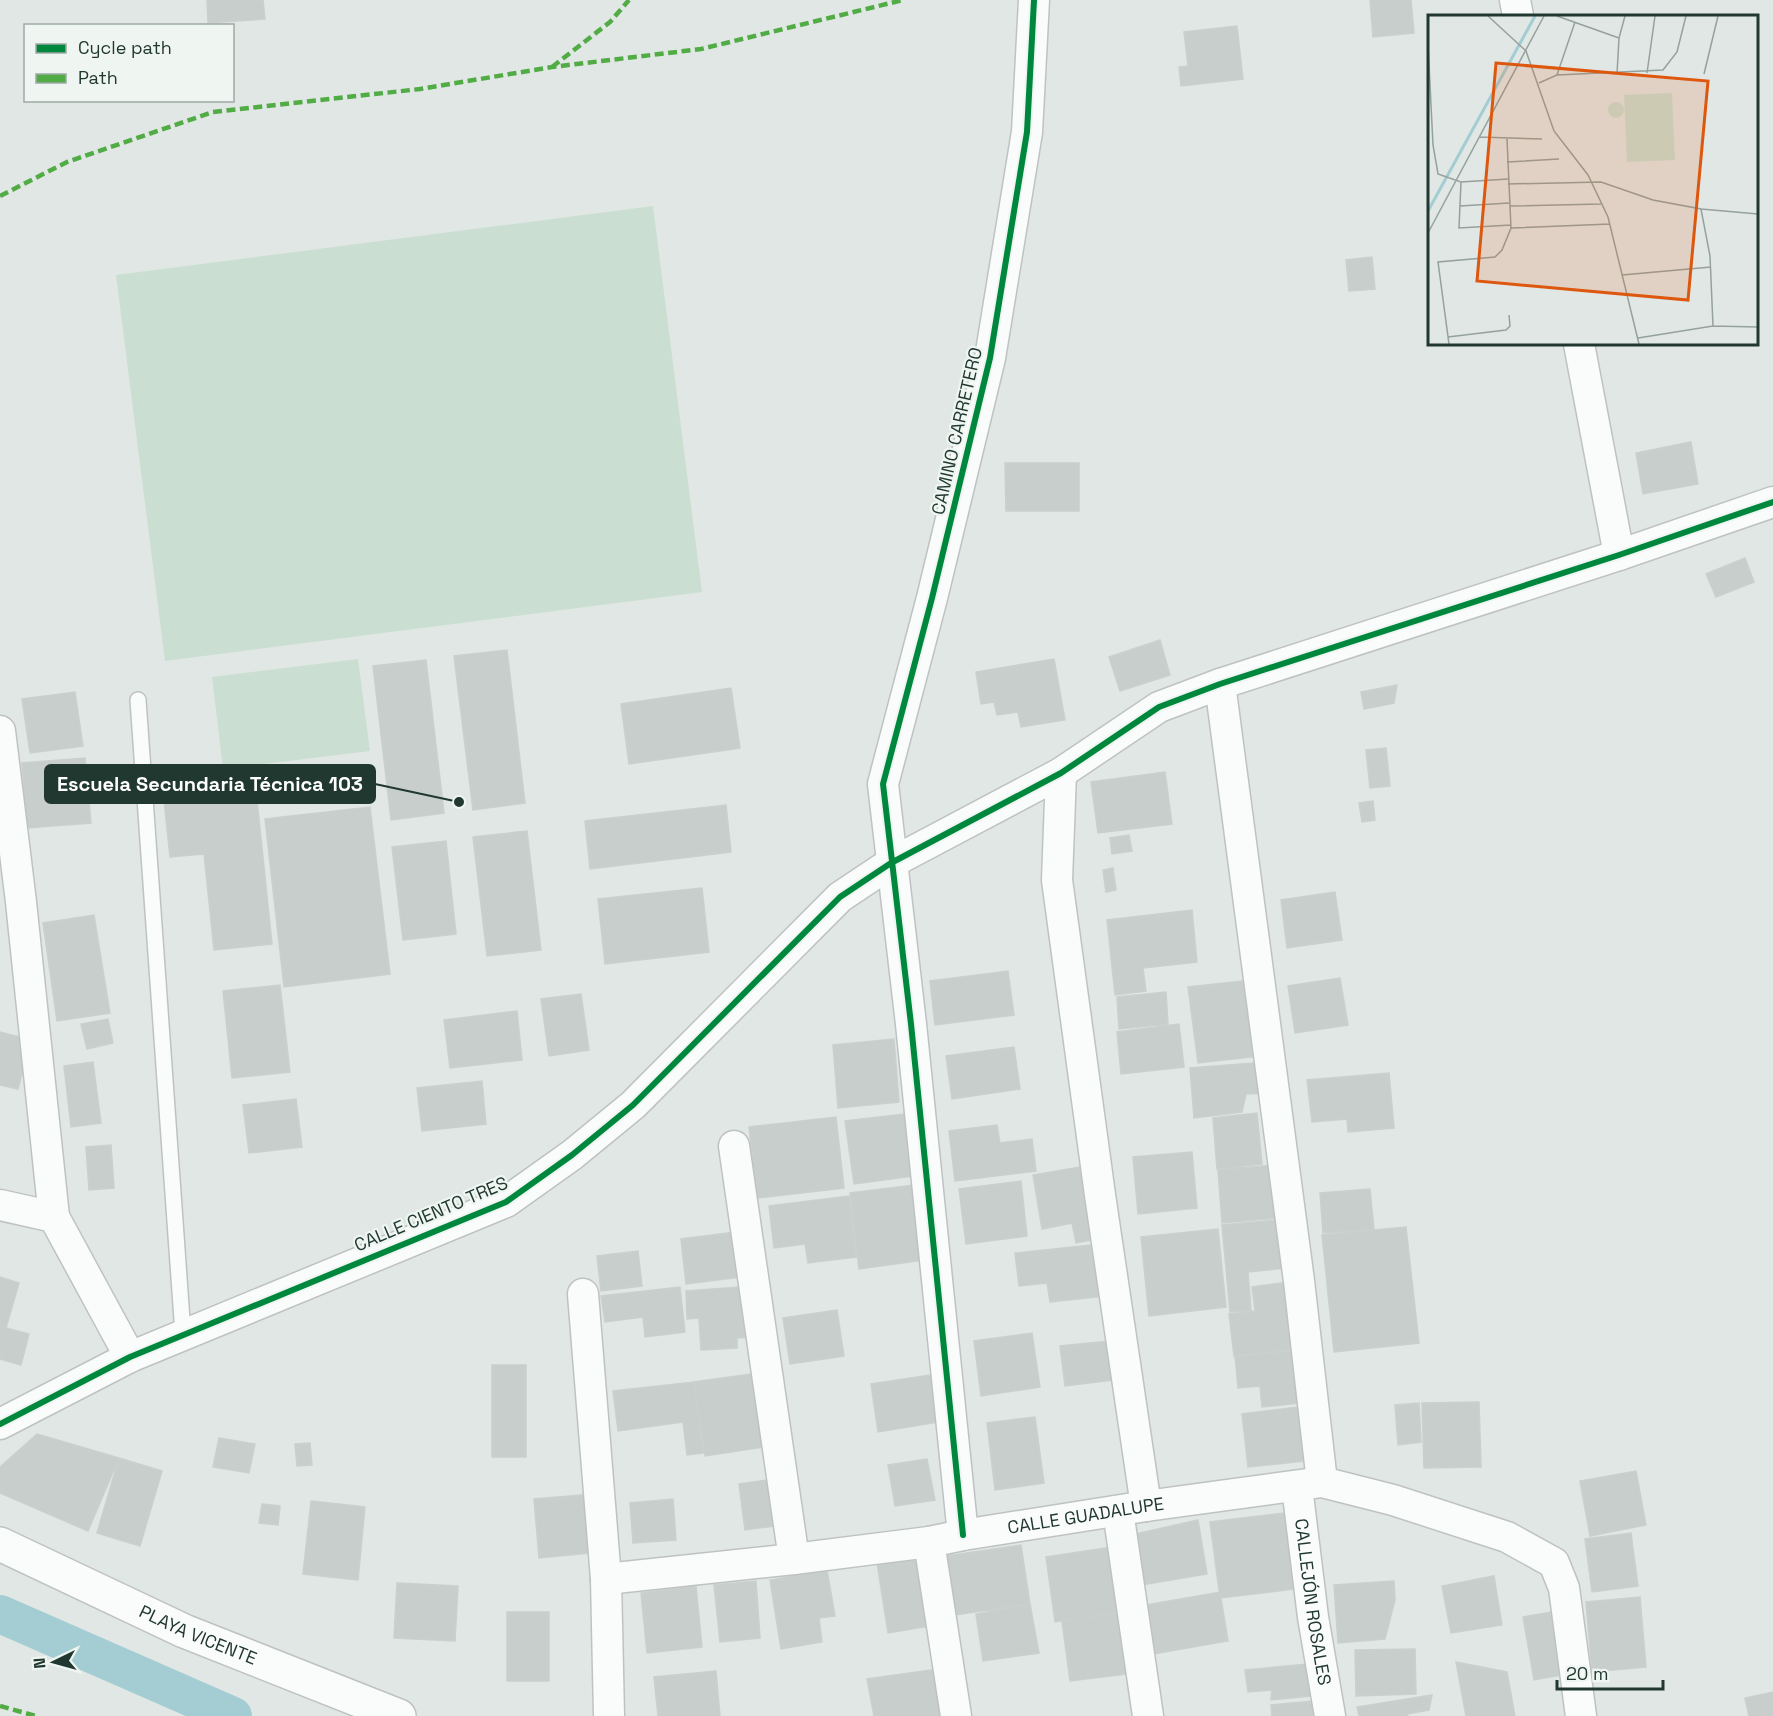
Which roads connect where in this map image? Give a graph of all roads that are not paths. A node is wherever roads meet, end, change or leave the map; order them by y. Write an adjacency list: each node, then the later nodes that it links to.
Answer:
1 (1034, 0): 11 (street, CAMINO CARRETERO)
2 (1515, 0): 3 (street)
3 (1518, 15)
4 (1579, 345): 6 (street)
5 (1773, 502): 6 (street, CALLE CIENTO TRES)
6 (1619, 555): 7 (street, CALLE CIENTO TRES)
7 (1220, 684): 10 (street, CALLE CIENTO TRES); 19 (street, CALLEJÓN ROSALES)
8 (138, 700): 16 (lane)
9 (0, 734): 14 (street)
10 (1061, 772): 11 (street, CALLE CIENTO TRES); 20 (street)
11 (891, 863): 16 (street, CALLE CIENTO TRES); 21 (street, CAMINO CARRETERO)
12 (734, 1146): 24 (street)
13 (0, 1205): 14 (street)
14 (54, 1217): 17 (street)
15 (583, 1294): 25 (street)
16 (183, 1334): 17 (street, CALLE CIENTO TRES)
17 (130, 1357): 18 (street, CALLE CIENTO TRES)
18 (0, 1424)
19 (1309, 1484): 20 (street, CALLE GUADALUPE); 30 (street, CALLEJÓN ROSALES); 31 (street, CALLE GUADALUPE)
20 (1132, 1508): 21 (street, CALLE GUADALUPE); 29 (street)
21 (963, 1535): 22 (street, CALLE GUADALUPE)
22 (929, 1542): 24 (street, CALLE GUADALUPE); 28 (street)
23 (0, 1544): 26 (street, PLAYA VICENTE)
24 (795, 1559): 25 (street, CALLE GUADALUPE)
25 (606, 1579): 27 (street)
26 (399, 1716)
27 (609, 1716)
28 (956, 1716)
29 (1148, 1716)
30 (1330, 1716)
31 (1581, 1716)

